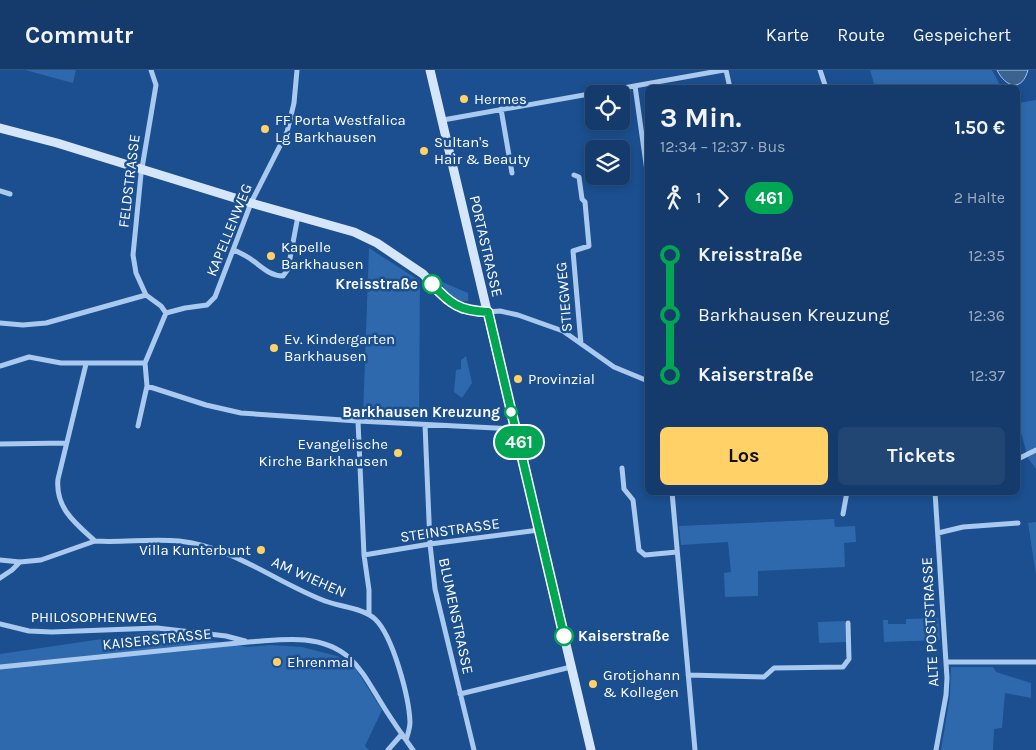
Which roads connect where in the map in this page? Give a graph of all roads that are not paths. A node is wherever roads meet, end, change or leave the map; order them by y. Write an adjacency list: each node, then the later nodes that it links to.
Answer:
1 (151, 70): 13 (street, FELDSTRASSE)
2 (297, 70): 18 (street, KAPELLENWEG)
3 (430, 70): 10 (main road, PORTASTRASSE)
4 (725, 70): 6 (street); 8 (street)
5 (820, 70): 7 (street)
6 (729, 85)
7 (825, 85)
8 (635, 86): 9 (street); 12 (street)
9 (501, 109): 10 (street); 14 (street)
10 (443, 120): 22 (main road, PORTASTRASSE)
11 (0, 128): 13 (main road)
12 (645, 157)
13 (142, 168): 18 (main road); 21 (street, FELDSTRASSE)
14 (512, 173)
15 (574, 175): 25 (street, STIEGWEG)
16 (0, 191): 17 (street)
17 (10, 194)
18 (251, 203): 19 (main road); 20 (street, KAPELLENWEG)
19 (298, 216): 20 (street); 22 (main road)
20 (234, 250): 23 (street, KAPELLENWEG)
21 (146, 295): 23 (street); 24 (street)
22 (488, 312): 25 (street); 34 (main road, PORTASTRASSE)
23 (166, 313): 26 (street)
24 (0, 323)
25 (581, 344): 29 (street)
26 (145, 363): 27 (street); 30 (street)
27 (86, 364): 28 (street); 35 (street)
28 (0, 366)
29 (645, 380)
30 (147, 386): 31 (street); 33 (street)
31 (358, 422): 32 (street); 50 (street)
32 (425, 425): 34 (street); 48 (street, BLUMENSTRASSE)
33 (138, 426)
34 (516, 428): 45 (main road, PORTASTRASSE)
35 (66, 443): 36 (street); 47 (street)
36 (0, 444)
37 (1036, 450): 38 (street)
38 (1020, 458)
39 (622, 468): 49 (street)
40 (672, 495): 49 (street)
41 (846, 495): 43 (street)
42 (935, 495): 46 (street, ALTE POSTSTRASSE)
43 (843, 514)
44 (1018, 524): 46 (street)
45 (539, 530): 48 (street, STEINSTRASSE); 61 (main road, PORTASTRASSE)
46 (938, 533): 58 (street, ALTE POSTSTRASSE)
47 (95, 541): 52 (street); 54 (street, AM WIEHEN)
48 (430, 544): 50 (street, STEINSTRASSE); 63 (street, BLUMENSTRASSE)
49 (678, 552): 62 (street)
50 (364, 555): 54 (street)
51 (0, 560): 52 (street)
52 (20, 562): 53 (street)
53 (0, 578)
54 (369, 614): 65 (street)
55 (848, 623): 62 (street)
56 (0, 624): 57 (street, PHILOSOPHENWEG)
57 (248, 642): 60 (street, KAISERSTRASSE); 64 (street, KAISERSTRASSE)
58 (946, 662): 59 (street); 71 (street, ALTE POSTSTRASSE)
59 (1036, 662)
60 (0, 666)
61 (571, 667): 63 (street); 69 (main road, PORTASTRASSE)
62 (688, 675): 70 (street)
63 (460, 694): 68 (street, BLUMENSTRASSE)
64 (402, 734): 65 (street, KAISERSTRASSE); 66 (street)
65 (406, 740): 67 (street, KAISERSTRASSE)
66 (388, 750)
67 (412, 750)
68 (474, 750)
69 (591, 750)
70 (695, 750)
71 (936, 750)

